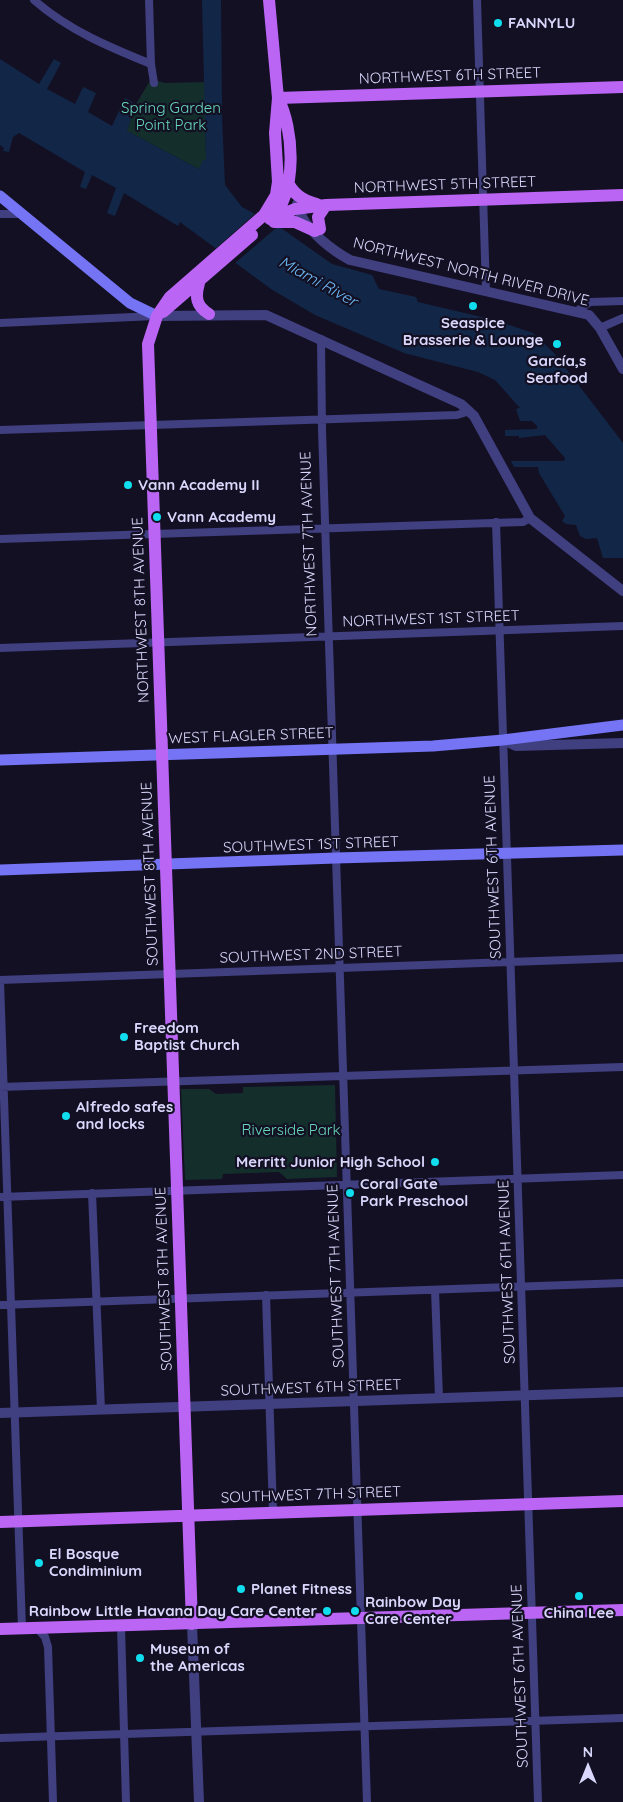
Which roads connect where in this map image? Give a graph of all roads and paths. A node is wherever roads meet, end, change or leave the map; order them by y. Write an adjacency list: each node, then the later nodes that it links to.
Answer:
1 (37, 0): 5 (street)
2 (148, 0): 5 (street)
3 (269, 0): 9 (main road)
4 (477, 0): 8 (street)
5 (151, 64): 6 (street)
6 (154, 83)
7 (623, 87): 8 (main road, NORTHWEST 6TH STREET)
8 (480, 92): 9 (main road, NORTHWEST 6TH STREET); 14 (street)
9 (278, 98): 10 (main road); 11 (main road)
10 (276, 119): 11 (main road); 17 (main road)
11 (290, 187): 15 (main road); 16 (street, NORTHWEST NORTH RIVER DRIVE); 17 (main road)
12 (623, 195): 14 (main road, NORTHWEST 5TH STREET)
13 (0, 196): 19 (main road)
14 (484, 200): 15 (main road, NORTHWEST 5TH STREET); 23 (street)
15 (326, 205): 16 (main road, NORTHWEST 5TH STREET); 20 (main road)
16 (300, 208): 17 (main road, NORTHWEST 5TH STREET); 20 (street, NORTHWEST NORTH RIVER DRIVE)
17 (281, 211): 20 (main road); 21 (main road, NORTHWEST 5TH STREET); 21 (main road)
18 (0, 214): 19 (street)
19 (22, 214): 28 (main road)
20 (317, 230): 23 (street, NORTHWEST NORTH RIVER DRIVE)
21 (206, 270): 22 (main road); 28 (main road)
22 (198, 283): 27 (main road); 28 (main road)
23 (486, 291): 26 (street, NORTHWEST NORTH RIVER DRIVE)
24 (623, 301): 25 (street)
25 (595, 302): 26 (street); 29 (street)
26 (577, 311): 29 (street, NORTHWEST NORTH RIVER DRIVE)
27 (209, 314): 28 (street); 33 (street)
28 (157, 316): 31 (street); 37 (main road, NORTHWEST 8TH AVENUE)
29 (591, 317): 32 (street, NORTHWEST NORTH RIVER DRIVE)
30 (623, 318): 32 (street)
31 (0, 322)
32 (600, 328): 34 (street, NORTHWEST NORTH RIVER DRIVE)
33 (321, 339): 35 (street); 36 (street, NORTHWEST 7TH AVENUE)
34 (623, 369)
35 (470, 411): 36 (street); 39 (street)
36 (321, 420): 37 (street); 41 (street, NORTHWEST 7TH AVENUE)
37 (151, 425): 38 (street); 42 (main road, NORTHWEST 8TH AVENUE)
38 (0, 430)
39 (530, 518): 40 (street); 44 (street)
40 (496, 522): 41 (street); 46 (street, SOUTHWEST 6TH AVENUE)
41 (325, 528): 42 (street); 47 (street, NORTHWEST 7TH AVENUE)
42 (154, 534): 43 (street); 48 (main road, NORTHWEST 8TH AVENUE)
43 (0, 539)
44 (623, 591)
45 (623, 626): 46 (street, NORTHWEST 1ST STREET)
46 (500, 631): 47 (street, NORTHWEST 1ST STREET); 51 (street, SOUTHWEST 6TH AVENUE)
47 (328, 636): 48 (street, NORTHWEST 1ST STREET); 53 (street, NORTHWEST 7TH AVENUE)
48 (158, 643): 49 (street, NORTHWEST 1ST STREET); 54 (main road, NORTHWEST 8TH AVENUE)
49 (0, 648)
50 (623, 725): 51 (main road, WEST FLAGLER STREET)
51 (503, 740): 52 (street, WEST FLAGLER STREET); 53 (main road, WEST FLAGLER STREET); 57 (street, SOUTHWEST 6TH AVENUE)
52 (623, 743)
53 (332, 749): 54 (main road, WEST FLAGLER STREET); 58 (street, SOUTHWEST 7TH AVENUE)
54 (162, 754): 55 (main road, WEST FLAGLER STREET); 59 (main road, SOUTHWEST 8TH AVENUE)
55 (0, 760)
56 (623, 850): 57 (main road, SOUTHWEST 1ST STREET)
57 (506, 853): 58 (main road, SOUTHWEST 1ST STREET); 62 (street, SOUTHWEST 6TH AVENUE)
58 (336, 858): 59 (main road, SOUTHWEST 1ST STREET); 63 (street, SOUTHWEST 7TH AVENUE)
59 (166, 865): 60 (main road, SOUTHWEST 1ST STREET); 64 (main road, SOUTHWEST 8TH AVENUE)
60 (0, 870)
61 (623, 958): 62 (street, SOUTHWEST 2ND STREET)
62 (510, 962): 63 (street, SOUTHWEST 2ND STREET); 67 (street, SOUTHWEST 6TH AVENUE)
63 (340, 968): 64 (street, SOUTHWEST 2ND STREET); 68 (street, SOUTHWEST 7TH AVENUE)
64 (169, 974): 65 (street, SOUTHWEST 2ND STREET); 69 (main road, SOUTHWEST 8TH AVENUE)
65 (0, 980): 70 (street)
66 (623, 1067): 67 (street)
67 (513, 1071): 68 (street); 72 (street, SOUTHWEST 6TH AVENUE)
68 (343, 1076): 69 (street); 73 (street, SOUTHWEST 7TH AVENUE)
69 (173, 1082): 70 (street); 74 (main road, SOUTHWEST 8TH AVENUE)
70 (2, 1087): 76 (street)
71 (623, 1175): 72 (street)
72 (517, 1179): 73 (street); 78 (street, SOUTHWEST 6TH AVENUE)
73 (347, 1184): 74 (street); 80 (street, SOUTHWEST 7TH AVENUE)
74 (177, 1190): 75 (street); 82 (main road, SOUTHWEST 8TH AVENUE)
75 (92, 1193): 76 (street); 83 (street)
76 (4, 1196): 84 (street)
77 (623, 1284): 78 (street)
78 (521, 1287): 79 (street); 87 (street, SOUTHWEST 6TH AVENUE)
79 (436, 1290): 80 (street); 88 (street)
80 (350, 1293): 81 (street); 89 (street, SOUTHWEST 7TH AVENUE)
81 (266, 1295): 82 (street); 90 (street)
82 (180, 1298): 83 (street); 91 (main road, SOUTHWEST 8TH AVENUE)
83 (96, 1302): 84 (street); 92 (street)
84 (11, 1304): 85 (street); 94 (street)
85 (0, 1305)
86 (623, 1392): 87 (street, SOUTHWEST 6TH STREET)
87 (524, 1396): 88 (street, SOUTHWEST 6TH STREET); 96 (street, SOUTHWEST 6TH AVENUE)
88 (439, 1398): 89 (street, SOUTHWEST 6TH STREET)
89 (354, 1401): 90 (street, SOUTHWEST 6TH STREET); 97 (street, SOUTHWEST 7TH AVENUE)
90 (269, 1404): 91 (street, SOUTHWEST 6TH STREET); 98 (street)
91 (184, 1407): 92 (street, SOUTHWEST 6TH STREET); 99 (main road, SOUTHWEST 8TH AVENUE)
92 (101, 1410): 94 (street, SOUTHWEST 6TH STREET)
93 (0, 1413): 94 (street, SOUTHWEST 6TH STREET)
94 (14, 1413): 100 (street)
95 (623, 1501): 96 (main road, SOUTHWEST 7TH STREET)
96 (528, 1504): 97 (main road, SOUTHWEST 7TH STREET); 103 (street, SOUTHWEST 6TH AVENUE)
97 (358, 1510): 98 (main road, SOUTHWEST 7TH STREET); 104 (street, SOUTHWEST 7TH AVENUE)
98 (273, 1512): 99 (main road, SOUTHWEST 7TH STREET)
99 (188, 1515): 100 (main road, SOUTHWEST 7TH STREET); 105 (main road, SOUTHWEST 8TH AVENUE)
100 (18, 1521): 101 (main road, SOUTHWEST 7TH STREET); 107 (street)
101 (0, 1522)
102 (623, 1610): 103 (main road)
103 (531, 1613): 104 (main road); 111 (street, SOUTHWEST 6TH AVENUE)
104 (360, 1618): 105 (main road); 112 (street, SOUTHWEST 7TH AVENUE)
105 (192, 1624): 106 (main road); 113 (street, SOUTHWEST 8TH AVENUE)
106 (121, 1626): 108 (main road); 114 (street)
107 (22, 1628): 108 (main road); 109 (main road)
108 (37, 1628): 115 (street)
109 (0, 1629)
110 (623, 1718): 111 (street)
111 (535, 1721): 112 (street); 121 (street, SOUTHWEST 6TH AVENUE)
112 (365, 1726): 113 (street); 120 (street, SOUTHWEST 7TH AVENUE)
113 (197, 1732): 114 (street); 119 (street, SOUTHWEST 8TH AVENUE)
114 (125, 1734): 115 (street); 118 (street)
115 (51, 1736): 116 (street); 117 (street)
116 (0, 1738)
117 (53, 1802)
118 (126, 1802)
119 (199, 1802)
120 (367, 1802)
121 (538, 1802)

